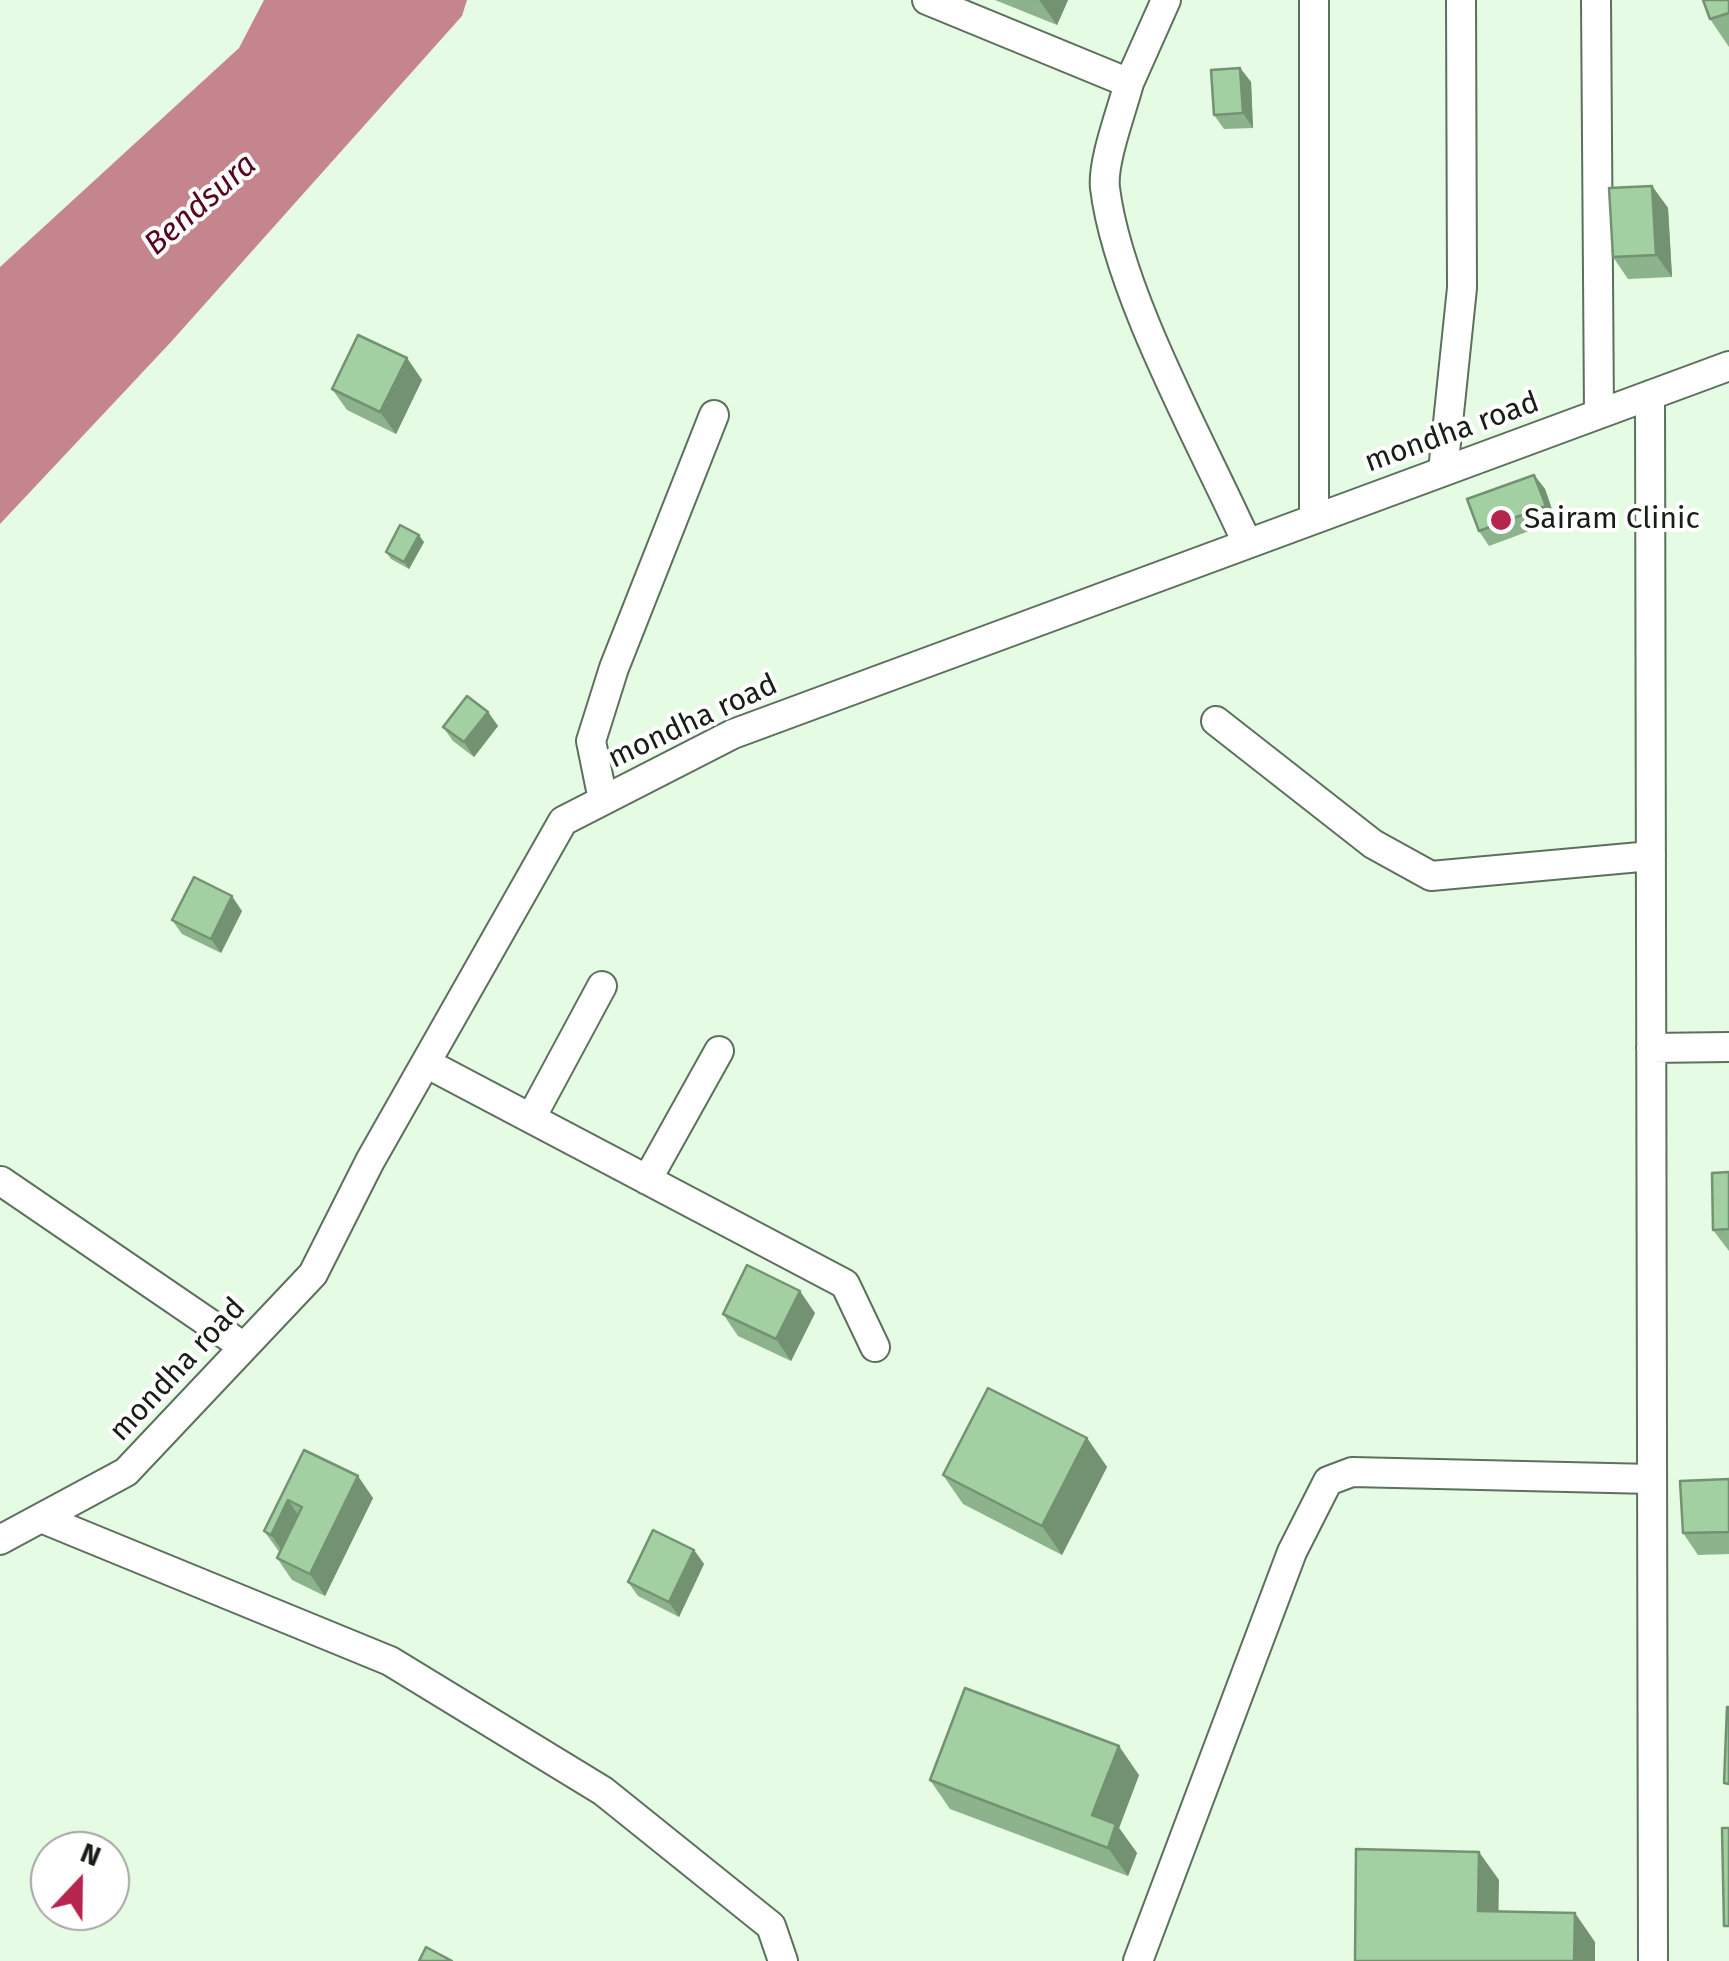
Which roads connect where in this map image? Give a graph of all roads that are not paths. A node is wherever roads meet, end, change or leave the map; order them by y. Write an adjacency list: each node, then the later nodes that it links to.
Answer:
1 (927, 0): 6 (street)
2 (1166, 0): 6 (street)
3 (1314, 0): 12 (street)
4 (1461, 0): 11 (street)
5 (1596, 0): 9 (street)
6 (1129, 83): 13 (street)
7 (1729, 366): 8 (street, mondha road)
8 (1650, 395): 9 (street, mondha road); 16 (street)
9 (1599, 414): 11 (street, mondha road)
10 (714, 416): 15 (street)
11 (1443, 471): 12 (street, mondha road)
12 (1314, 519): 13 (street, mondha road)
13 (1247, 544): 15 (street, mondha road)
14 (1216, 721): 16 (street)
15 (603, 800): 21 (street, mondha road)
16 (1651, 856): 19 (street)
17 (602, 986): 22 (street)
18 (1729, 1046): 19 (street)
19 (1651, 1048): 27 (street)
20 (719, 1052): 23 (street)
21 (426, 1063): 22 (street); 25 (street, mondha road)
22 (530, 1118): 23 (street)
23 (647, 1180): 26 (street)
24 (0, 1181): 25 (street)
25 (244, 1347): 28 (street, mondha road)
26 (875, 1347)
27 (1652, 1479): 31 (street); 32 (street)
28 (42, 1518): 29 (street, mondha road); 30 (street)
29 (0, 1540)
30 (783, 1961)
31 (1138, 1961)
32 (1653, 1961)

